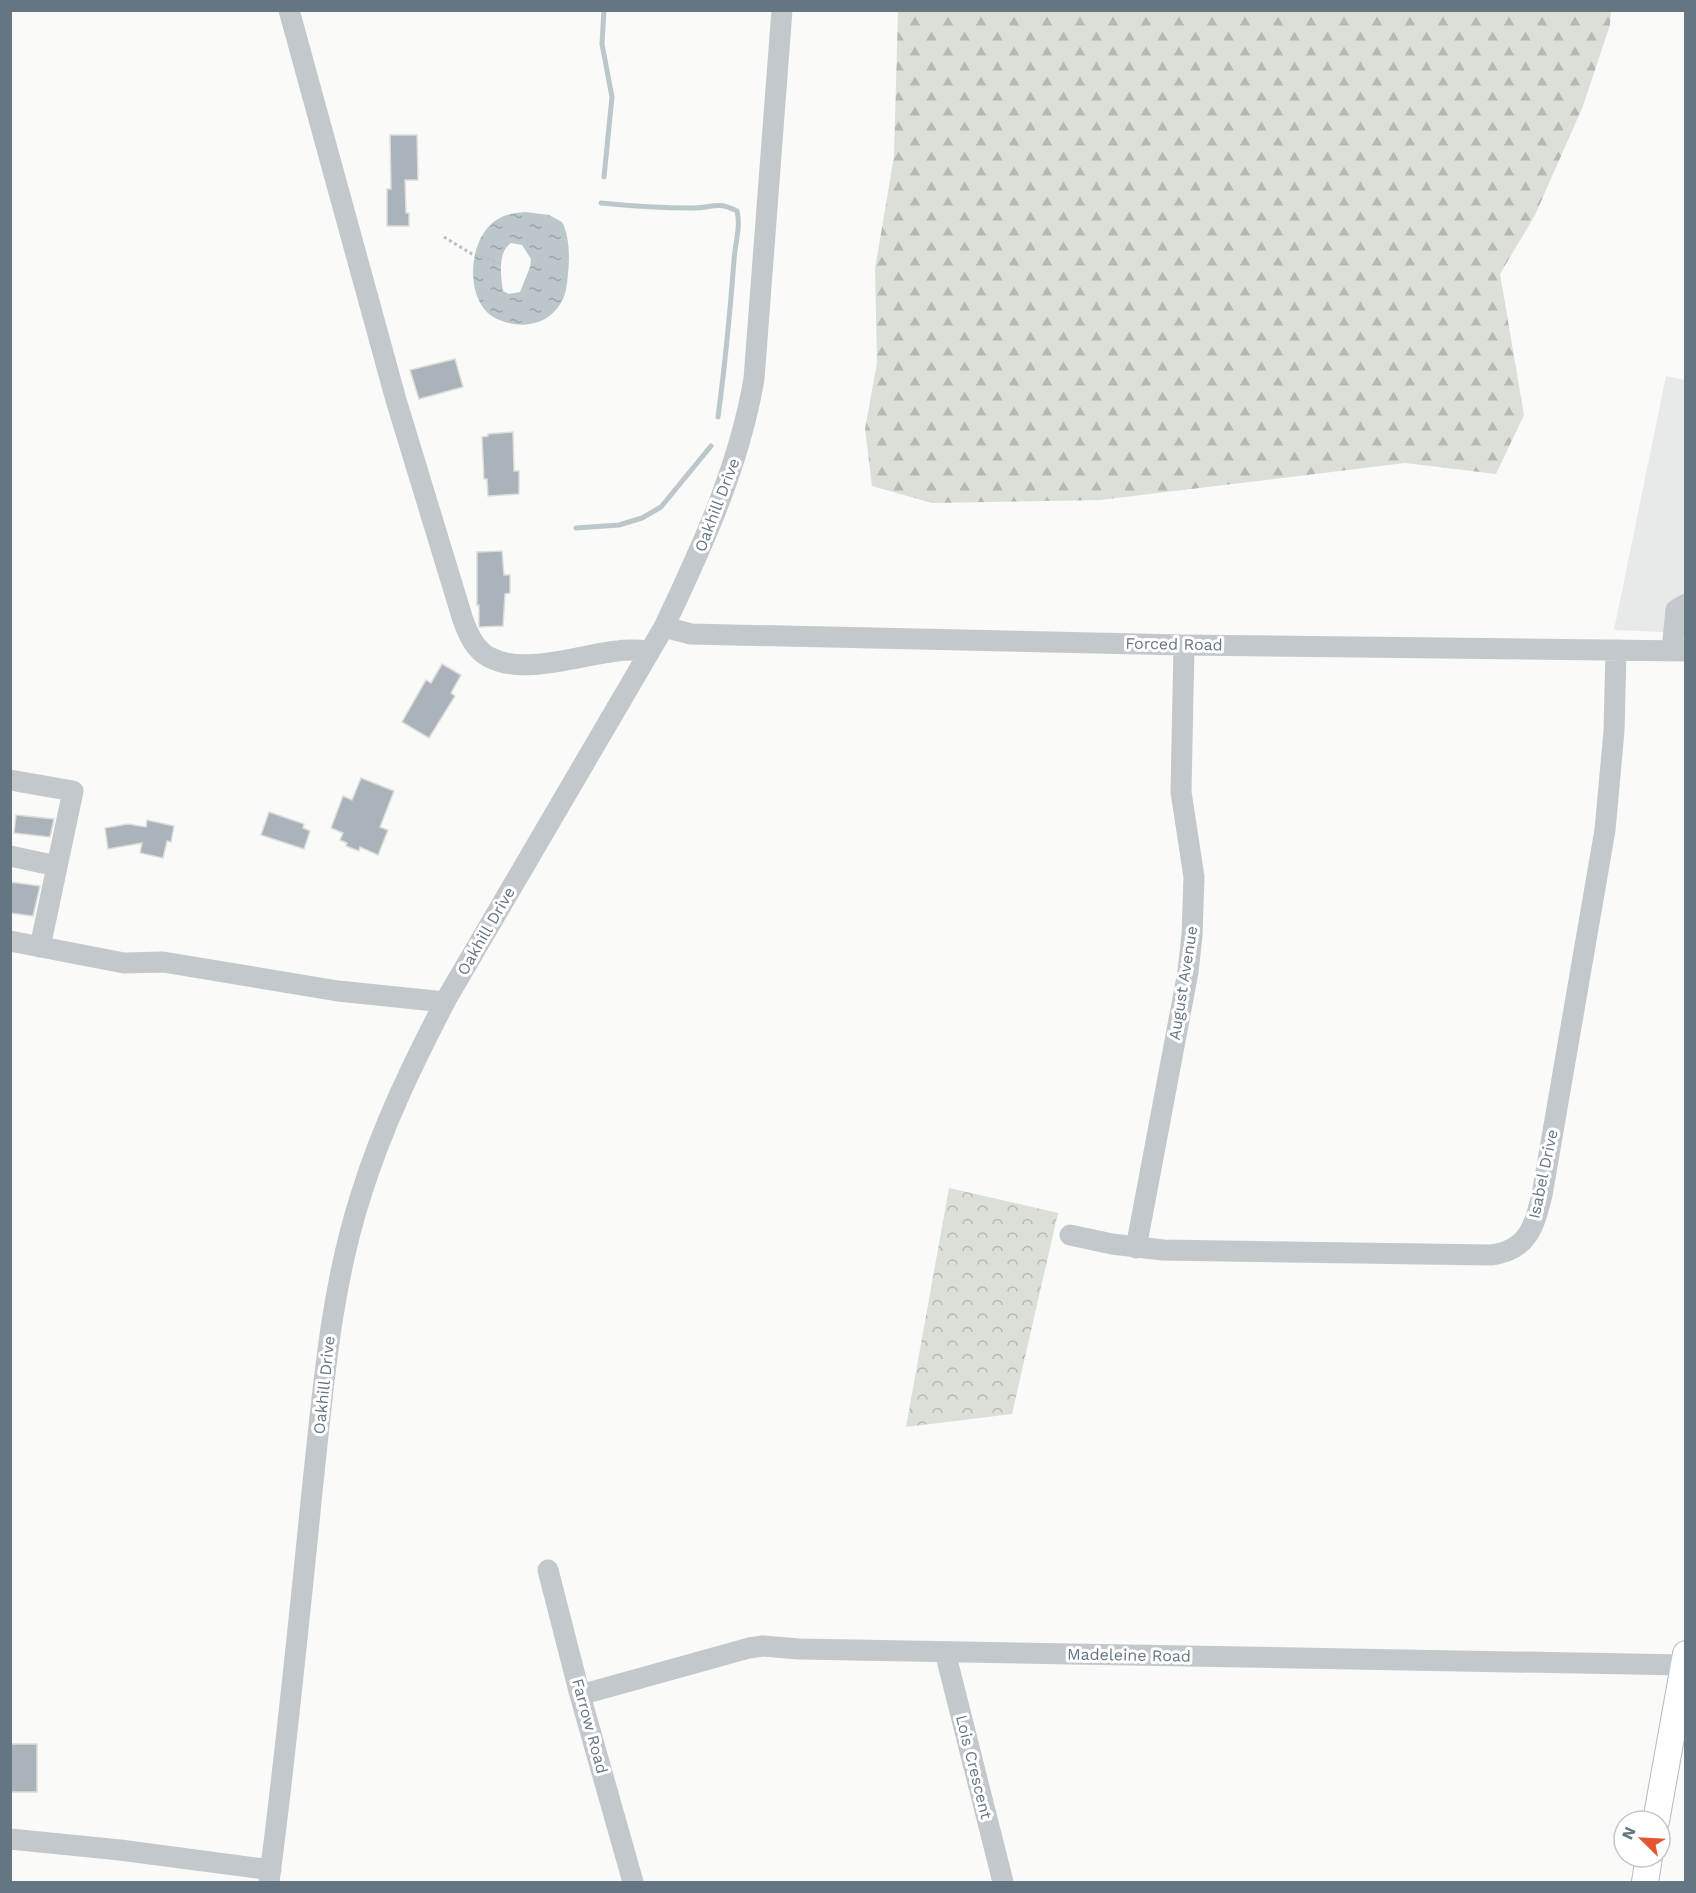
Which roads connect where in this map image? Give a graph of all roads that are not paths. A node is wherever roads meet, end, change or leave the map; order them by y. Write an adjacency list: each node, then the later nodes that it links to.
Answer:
1 (289, 10): 7 (street)
2 (782, 10): 4 (street, Oakhill Drive)
3 (1686, 604): 8 (street)
4 (664, 627): 5 (street, Forced Road); 7 (street, Oakhill Drive)
5 (1184, 645): 6 (street, Forced Road); 16 (street, August Avenue)
6 (1616, 650): 8 (street, Forced Road); 16 (street, Isabel Drive)
7 (650, 651): 14 (street, Oakhill Drive)
8 (1679, 651)
9 (10, 780): 11 (street)
10 (10, 856): 11 (street)
11 (57, 866): 13 (street)
12 (10, 941): 13 (street)
13 (40, 947): 14 (street)
14 (445, 1002): 23 (street, Oakhill Drive)
15 (1070, 1235): 16 (street, Isabel Drive)
16 (1136, 1248)
17 (548, 1570): 20 (street, Farrow Road)
18 (945, 1652): 19 (street, Madeleine Road); 20 (street, Madeleine Road); 25 (street, Lois Crescent)
19 (1684, 1660): 21 (main road)
20 (580, 1695): 24 (street, Farrow Road)
21 (1658, 1809)
22 (10, 1839): 23 (street)
23 (270, 1876)
24 (633, 1882)
25 (1003, 1882)

